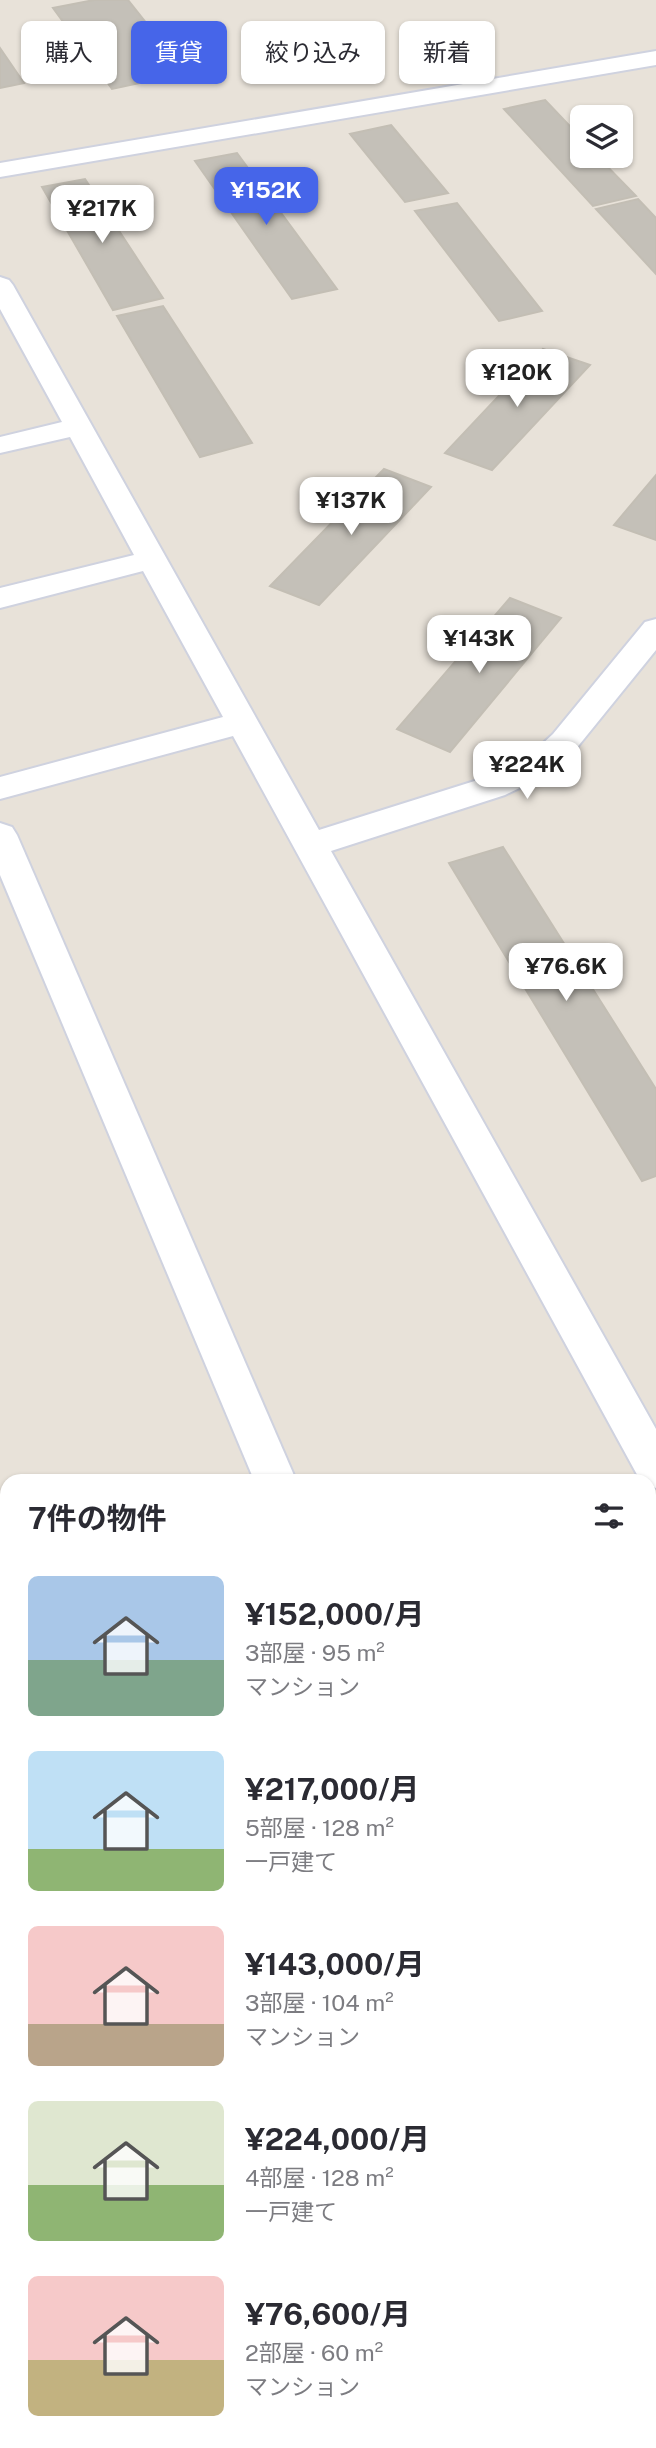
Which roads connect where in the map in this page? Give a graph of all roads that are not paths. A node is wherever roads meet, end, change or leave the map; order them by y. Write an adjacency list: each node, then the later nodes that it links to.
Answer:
1 (656, 58): 2 (street)
2 (0, 170)
3 (0, 285): 4 (street)
4 (78, 428): 5 (street); 6 (street)
5 (0, 445)
6 (154, 559): 7 (street); 9 (street)
7 (0, 598)
8 (656, 629): 12 (street)
9 (244, 722): 10 (street); 12 (street)
10 (0, 788)
11 (0, 835): 14 (street)
12 (312, 845): 13 (street)
13 (656, 1469)
14 (272, 1474)

